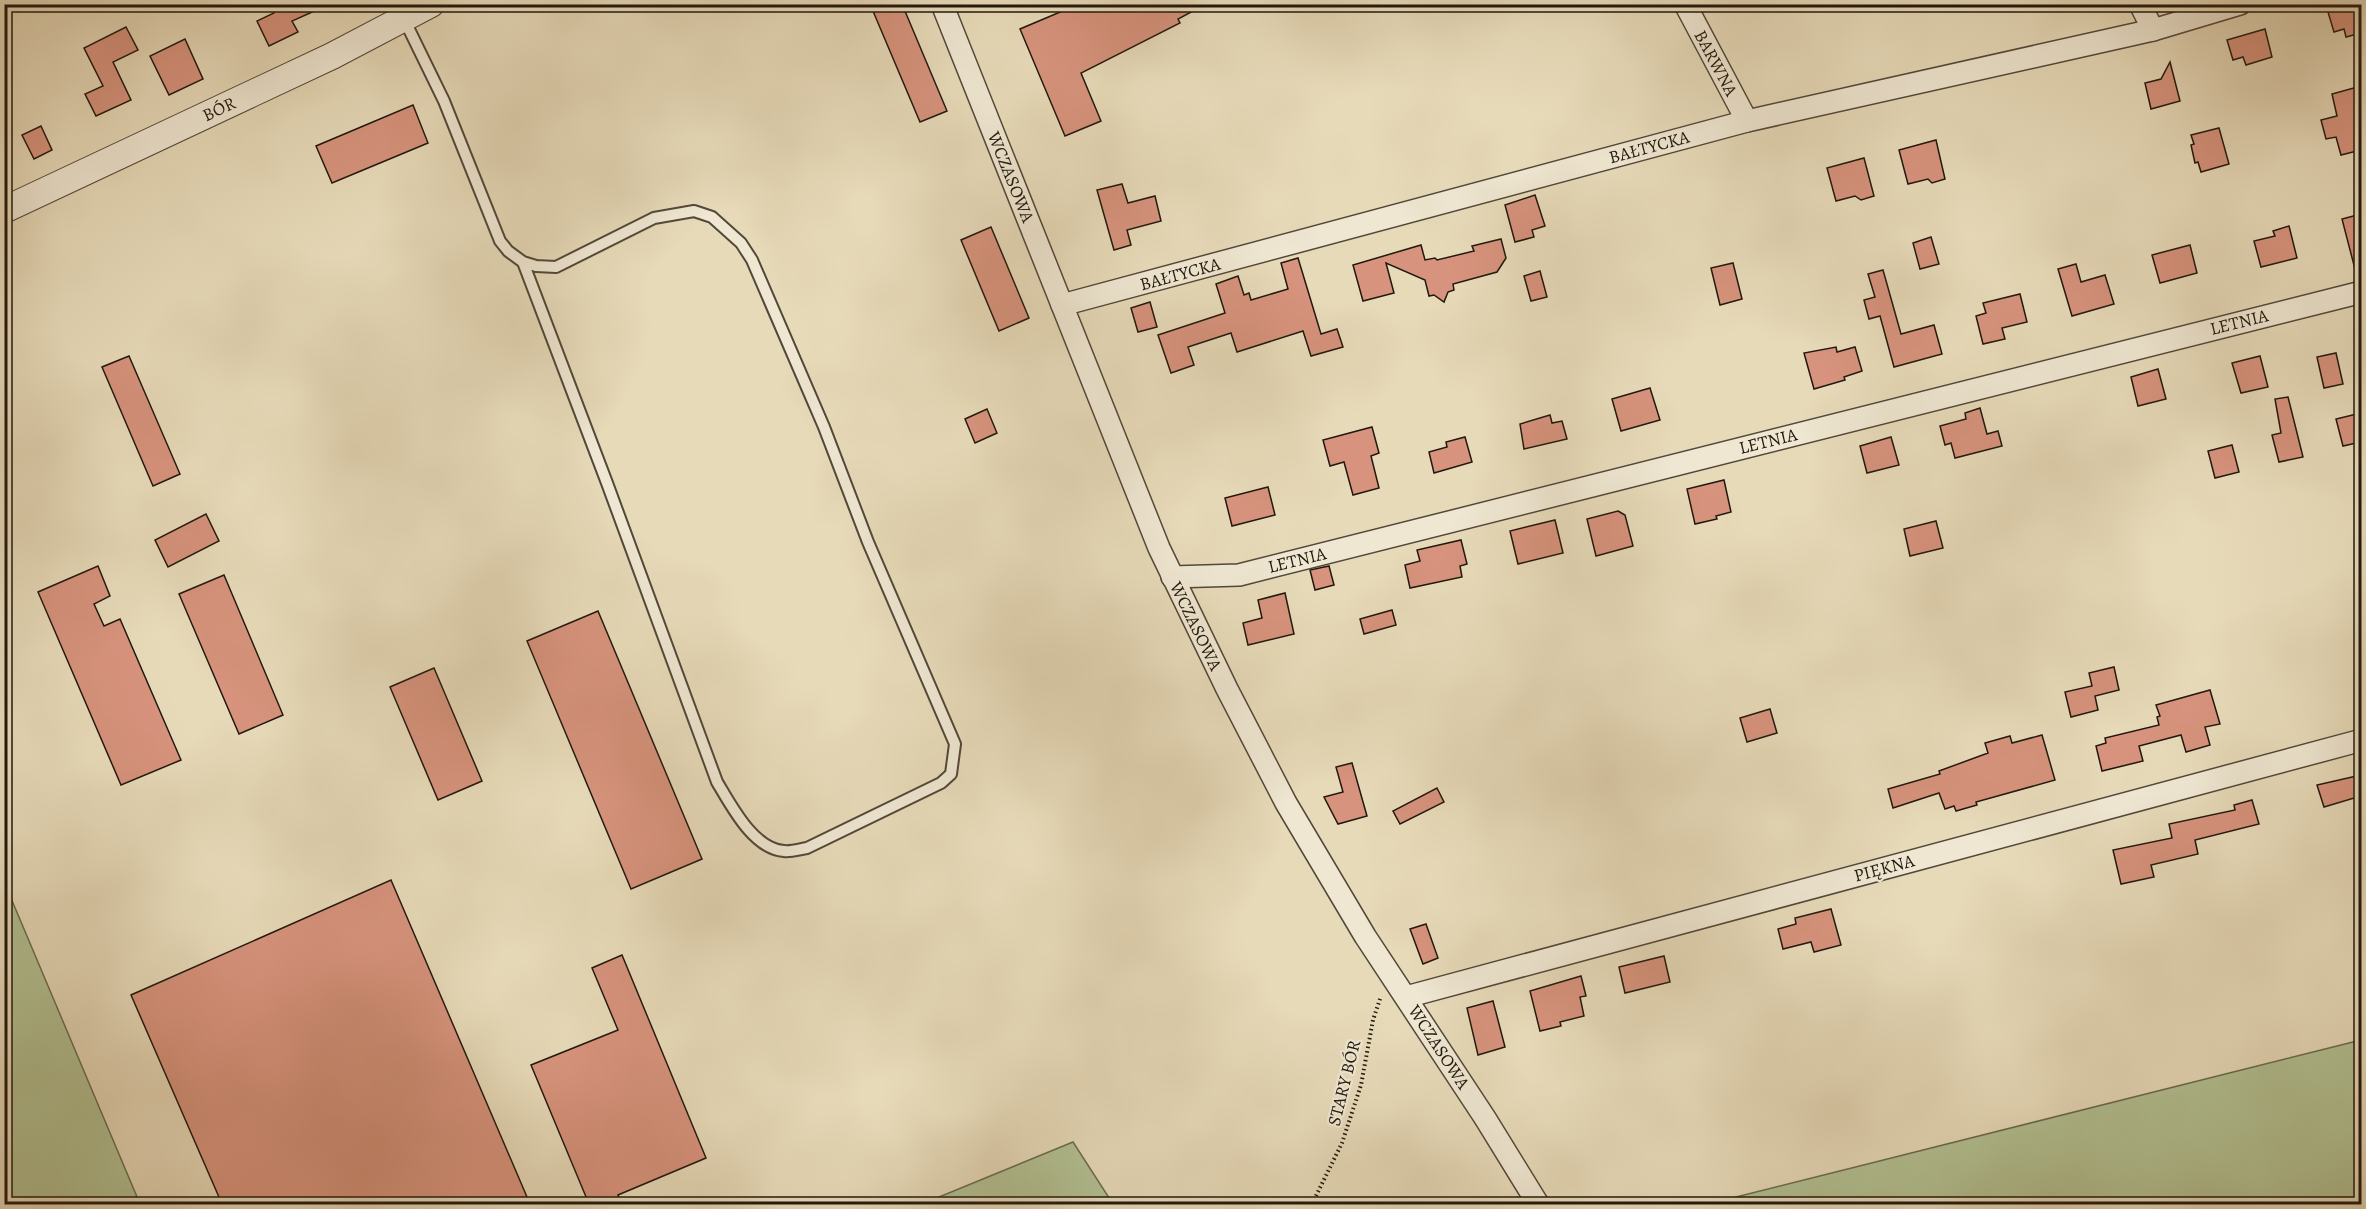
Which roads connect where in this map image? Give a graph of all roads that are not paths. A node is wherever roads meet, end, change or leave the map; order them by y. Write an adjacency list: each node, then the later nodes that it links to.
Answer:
1 (431, 4): 6 (street, BÓR)
2 (942, 4): 12 (street, WCZASOWA)
3 (1685, 4): 8 (street, BARWNA)
4 (2140, 4): 7 (street)
5 (2240, 4): 7 (street, BAŁTYCKA)
6 (403, 19): 9 (street, BÓR); 10 (lane)
7 (2153, 30): 8 (street, BAŁTYCKA)
8 (1747, 121): 12 (street, BAŁTYCKA)
9 (4, 210)
10 (523, 262): 10 (lane)
11 (2361, 292): 13 (street, LETNIA)
12 (1062, 305): 13 (street, WCZASOWA)
13 (1173, 577): 15 (street, WCZASOWA)
14 (2361, 740): 15 (street, PIĘKNA)
15 (1406, 997): 16 (street, WCZASOWA)
16 (1538, 1204)

